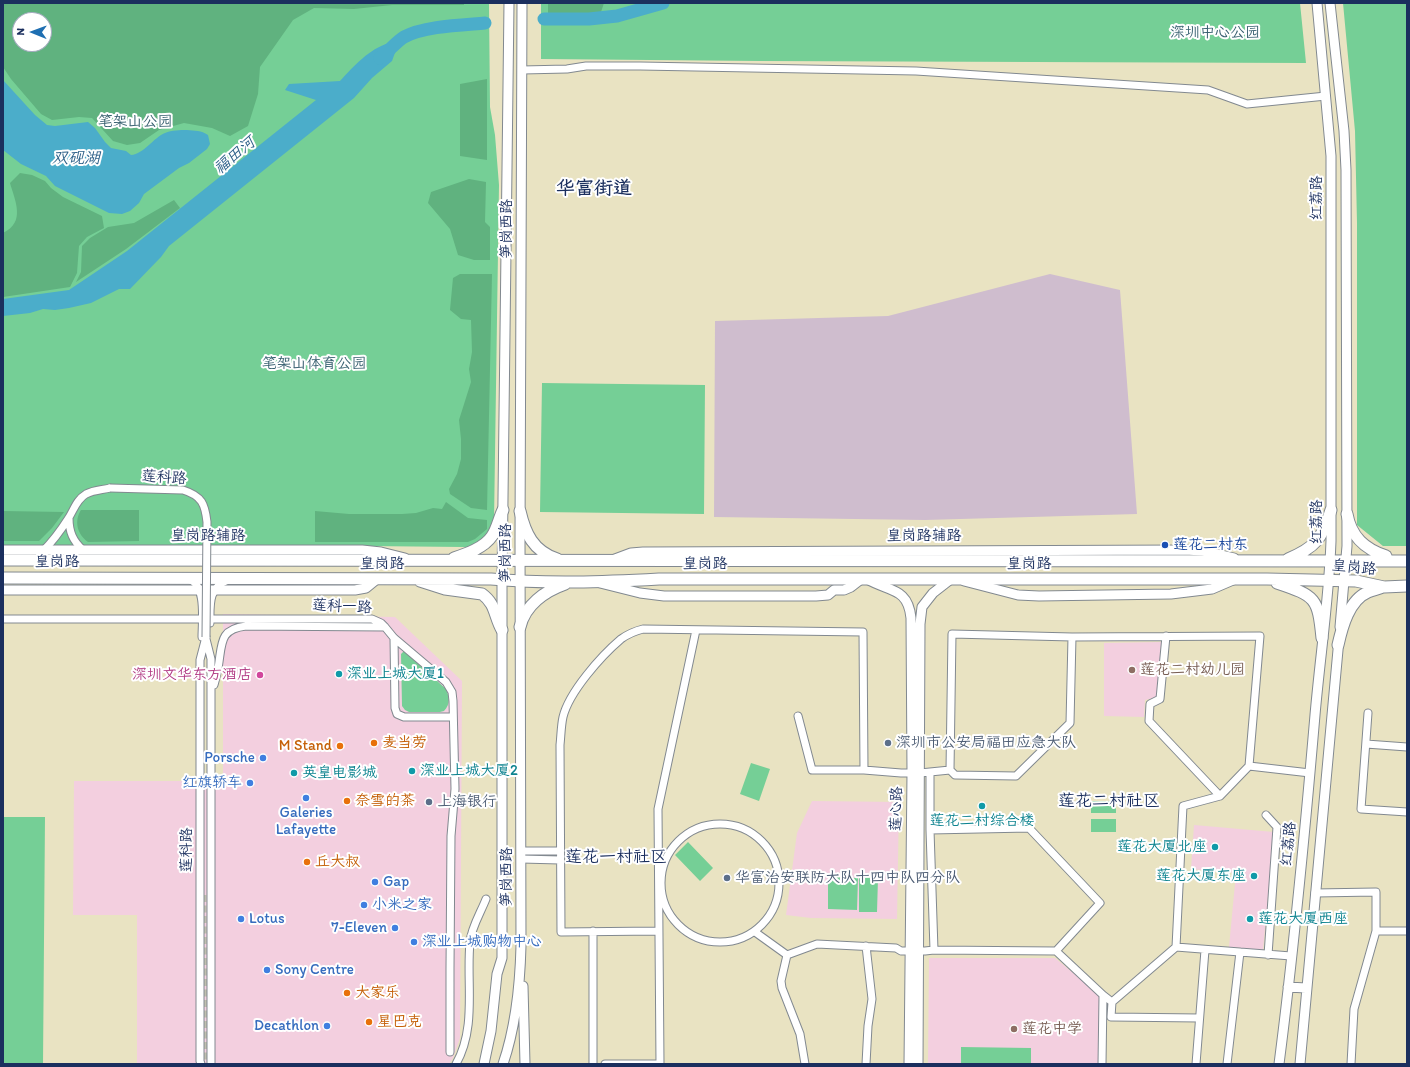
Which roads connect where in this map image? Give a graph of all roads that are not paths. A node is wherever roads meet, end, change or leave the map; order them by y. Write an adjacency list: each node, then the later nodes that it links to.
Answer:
1 (505, 3): 7 (main road, 笋岗西路)
2 (509, 3): 7 (main road, 笋岗西路)
3 (522, 3): 8 (main road, 笋岗西路)
4 (527, 3): 8 (main road, 笋岗西路)
5 (1317, 3): 12 (main road, 红荔路)
6 (1330, 3): 16 (main road, 红荔路)
7 (508, 40): 10 (main road, 笋岗西路)
8 (522, 40): 9 (main road, 笋岗西路)
9 (522, 70): 11 (main road, 笋岗西路); 12 (street)
10 (507, 88): 11 (main road); 13 (main road, 笋岗西路)
11 (522, 89): 15 (main road, 笋岗西路)
12 (1326, 96): 14 (main road, 红荔路)
13 (503, 510): 23 (highway); 24 (main road, 笋岗西路)
14 (1331, 510): 27 (highway); 28 (main road, 红荔路)
15 (520, 511): 25 (main road, 笋岗西路); 26 (highway)
16 (1346, 514): 30 (main road, 红荔路); 31 (highway)
17 (69, 518): 19 (street); 20 (street, 莲科路); 59 (street, 莲科路, bridge)
18 (3, 550): 20 (main road, 皇岗路辅路)
19 (83, 550): 20 (main road, 皇岗路辅路); 22 (main road, 皇岗路辅路)
20 (43, 551)
21 (3, 560): 22 (highway, 皇岗路)
22 (412, 561): 23 (highway, 皇岗路)
23 (444, 561): 24 (highway, 皇岗路)
24 (502, 561): 25 (highway, 皇岗路); 39 (main road, 笋岗西路)
25 (520, 561): 26 (highway, 皇岗路); 44 (main road, 笋岗西路)
26 (561, 561): 27 (highway, 皇岗路)
27 (1284, 561): 28 (highway, 皇岗路)
28 (1330, 561): 30 (highway, 皇岗路); 42 (main road, 红荔路)
29 (1407, 561): 31 (highway, 皇岗路)
30 (1346, 562): 31 (highway, 皇岗路); 43 (main road, 红荔路)
31 (1396, 562)
32 (3, 578): 33 (highway, 皇岗路)
33 (180, 578): 34 (highway, 皇岗路); 50 (street)
34 (235, 578): 35 (highway, 皇岗路); 51 (street)
35 (377, 579): 36 (highway, 皇岗路); 51 (main road)
36 (414, 579): 39 (highway, 皇岗路); 56 (highway)
37 (863, 579): 38 (highway, 皇岗路); 46 (highway, 皇岗路); 46 (main road); 75 (main road, 莲心路)
38 (955, 579): 40 (highway, 皇岗路); 40 (main road); 75 (main road, 莲心路)
39 (502, 580): 44 (highway, 皇岗路); 56 (main road, 笋岗西路)
40 (1233, 580): 41 (highway, 皇岗路)
41 (1268, 580): 42 (highway, 皇岗路); 62 (highway)
42 (1329, 580): 43 (highway, 皇岗路); 62 (main road, 红荔路)
43 (1345, 581): 48 (highway, 皇岗路); 63 (main road, 红荔路)
44 (520, 582): 45 (highway, 皇岗路); 55 (main road, 笋岗西路)
45 (573, 582): 46 (highway, 皇岗路); 55 (highway)
46 (598, 582)
47 (1407, 586): 48 (highway, 皇岗路)
48 (1384, 587): 63 (highway)
49 (3, 590): 50 (main road)
50 (200, 590): 51 (main road); 53 (street, 莲科路)
51 (213, 590): 53 (street, 莲科路)
52 (3, 619): 53 (street, 莲科一路)
53 (206, 619): 54 (street, 莲科一路); 59 (street, 莲科路)
54 (386, 627): 61 (street, 莲科一路); 64 (street)
55 (520, 627): 82 (main road, 笋岗西路)
56 (502, 630): 113 (main road, 笋岗西路)
57 (696, 630): 71 (street); 81 (street); 86 (street)
58 (1166, 636): 60 (street); 70 (street); 76 (street)
59 (206, 637): 64 (street, 莲科路); 111 (street, 莲科路)
60 (1072, 637): 72 (street); 72 (street)
61 (394, 638): 67 (street, 莲科一路); 67 (street)
62 (1322, 638): 74 (main road, 红荔路)
63 (1338, 646): 84 (main road, 红荔路)
64 (211, 697): 109 (street, 莲科路)
65 (1368, 712): 68 (street)
66 (798, 716): 71 (street)
67 (453, 717): 107 (street, 莲科一路)
68 (1366, 744): 69 (street); 78 (street)
69 (1407, 747)
70 (1249, 766): 74 (street); 76 (street)
71 (864, 770): 75 (street)
72 (950, 770): 73 (street)
73 (930, 772): 75 (street); 80 (street)
74 (1310, 772): 101 (main road, 红荔路)
75 (916, 773): 96 (main road, 莲心路)
76 (1220, 796): 77 (street); 93 (street)
77 (1209, 799)
78 (1407, 812)
79 (1266, 815): 99 (street)
80 (930, 830): 94 (street); 97 (street)
81 (560, 851): 82 (street); 83 (street)
82 (521, 855): 83 (street); 91 (main road, 笋岗西路)
83 (560, 860): 87 (street)
84 (1315, 893): 88 (street); 103 (main road, 红荔路)
85 (486, 899): 112 (street)
86 (658, 930): 87 (street); 117 (street)
87 (593, 931): 116 (street)
88 (1376, 931): 89 (street); 125 (street)
89 (1407, 931)
90 (755, 932): 90 (street); 100 (street)
91 (521, 946): 114 (main road, 笋岗西路); 115 (main road)
92 (866, 946): 96 (street); 100 (street); 119 (street)
93 (1176, 947): 95 (street); 105 (street)
94 (934, 950): 96 (street); 97 (street)
95 (1205, 950): 98 (street); 106 (street)
96 (913, 951): 120 (main road, 莲心路); 121 (main road, 莲心路)
97 (1056, 951): 104 (street)
98 (1240, 952): 99 (street); 124 (street)
99 (1268, 954): 101 (street)
100 (787, 955): 118 (street)
101 (1291, 956): 102 (main road, 红荔路)
102 (1288, 986): 103 (main road); 110 (main road, 红荔路)
103 (1306, 988): 108 (main road, 红荔路)
104 (1103, 995): 105 (street); 122 (street)
105 (1112, 1002): 106 (street)
106 (1199, 1018): 123 (street)
107 (450, 1052)
108 (1300, 1062)
109 (210, 1063)
110 (1279, 1063)
111 (201, 1064)
112 (456, 1064)
113 (482, 1064)
114 (503, 1064)
115 (526, 1064)
116 (593, 1064)
117 (605, 1064)
118 (805, 1064)
119 (866, 1064)
120 (909, 1064)
121 (918, 1064)
122 (1102, 1064)
123 (1196, 1064)
124 (1227, 1064)
125 (1351, 1064)

